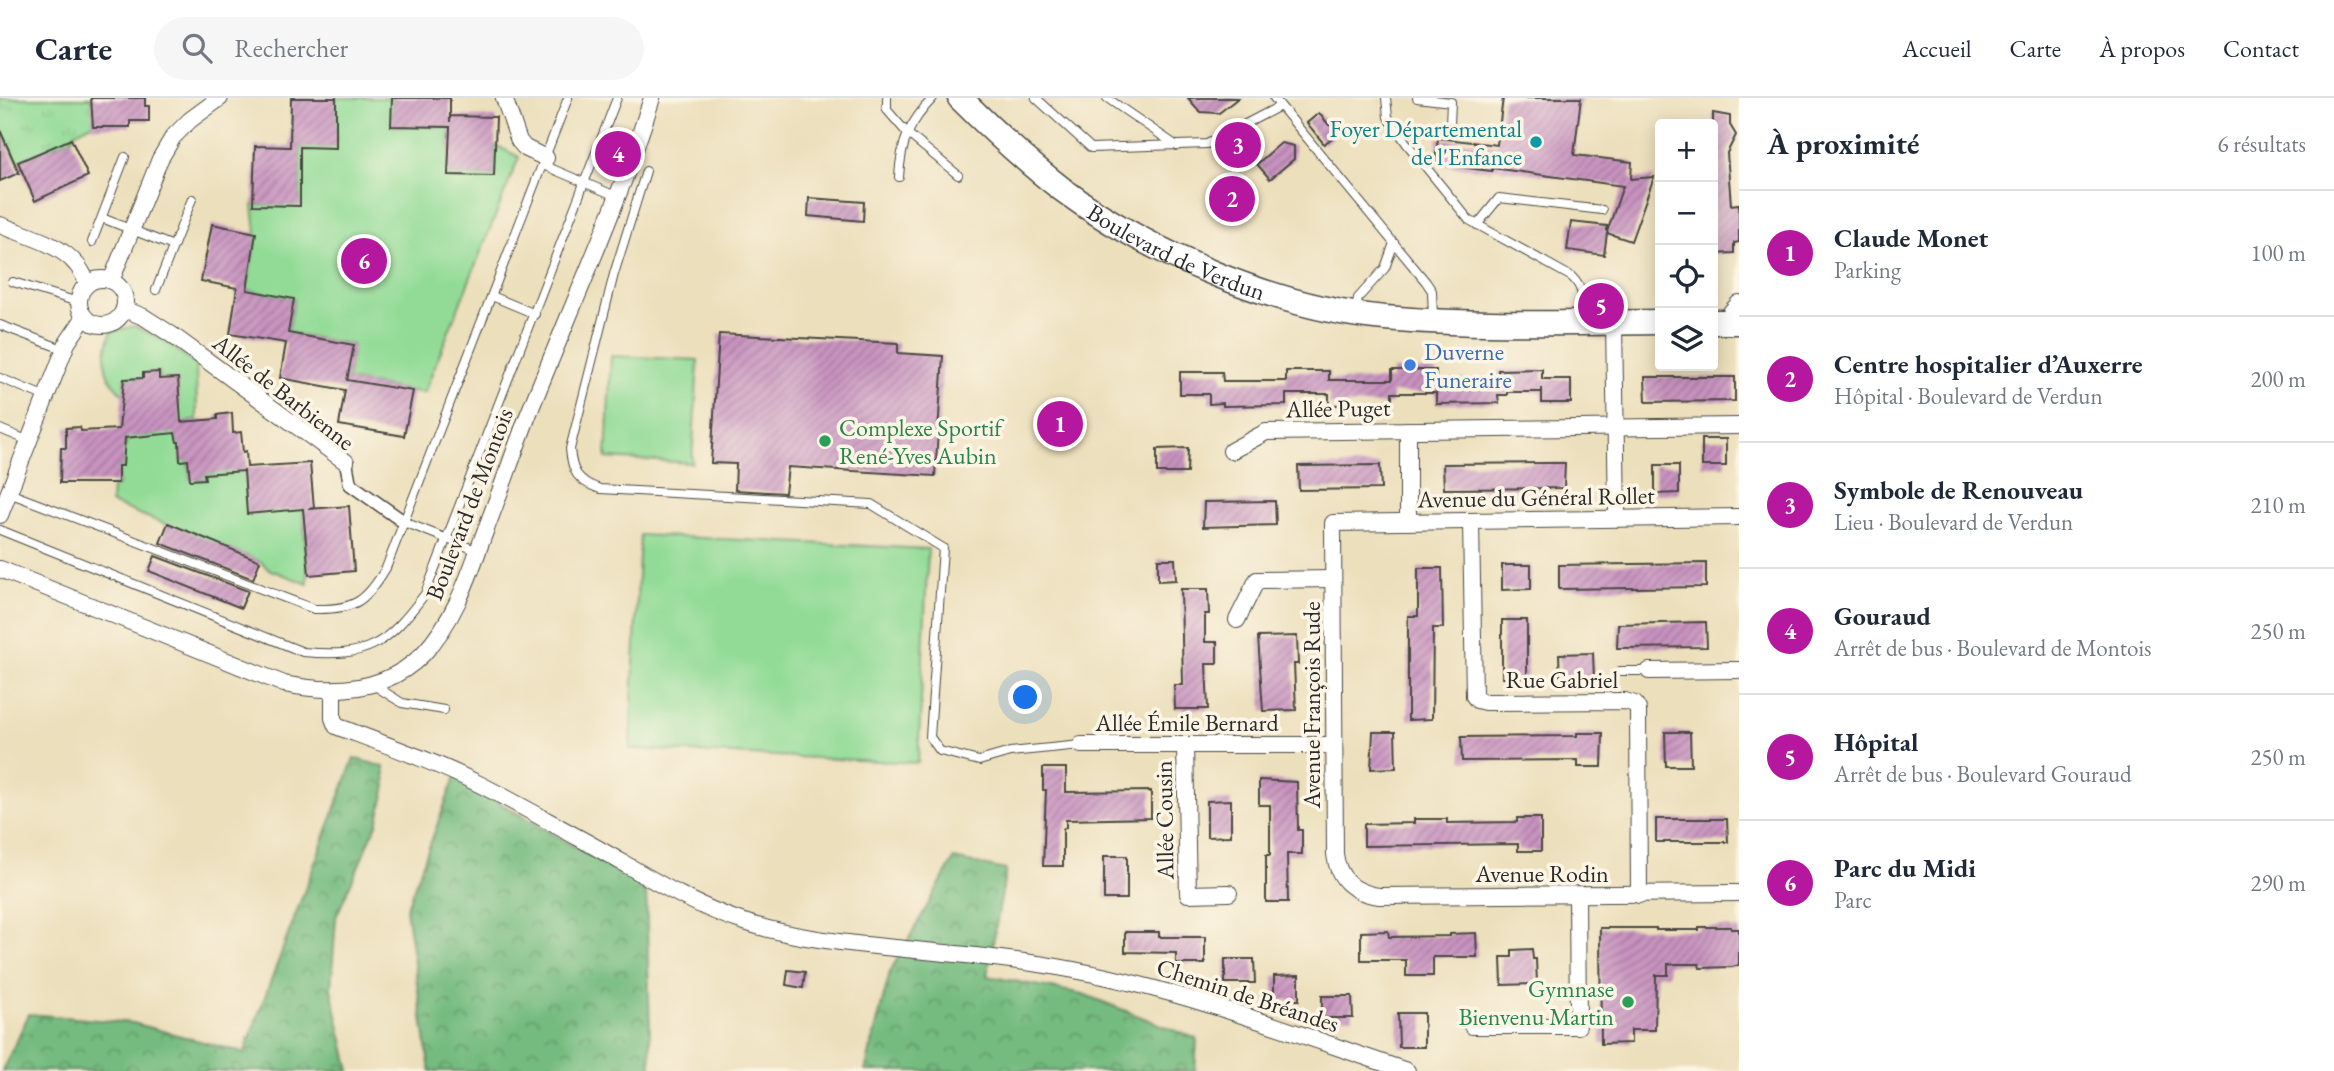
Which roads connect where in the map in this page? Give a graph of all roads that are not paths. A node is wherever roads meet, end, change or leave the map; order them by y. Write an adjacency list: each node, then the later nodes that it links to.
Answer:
1 (220, 98): 30 (street)
2 (504, 98): 19 (street)
3 (568, 98): 19 (lane)
4 (617, 98): 23 (lane)
5 (652, 98): 24 (street, Boulevard de Montois)
6 (887, 98): 16 (lane)
7 (933, 98): 16 (lane)
8 (960, 98): 42 (main road, Boulevard de Verdun)
9 (1036, 98): 17 (lane)
10 (1107, 98): 17 (lane)
11 (1273, 98): 14 (lane)
12 (1386, 98): 29 (lane)
13 (1417, 98): 15 (lane)
14 (1280, 106): 17 (lane); 32 (lane)
15 (1450, 124)
16 (907, 134): 21 (lane); 22 (lane)
17 (1177, 146)
18 (125, 158): 27 (lane)
19 (545, 161): 23 (lane); 38 (lane)
20 (646, 171): 79 (lane)
21 (958, 175)
22 (899, 177)
23 (585, 182): 24 (lane); 41 (lane)
24 (616, 196): 69 (street, Boulevard de Montois)
25 (192, 200): 33 (lane)
26 (1602, 210): 29 (lane)
27 (102, 218): 30 (lane); 31 (lane)
28 (0, 225): 36 (street)
29 (1477, 225): 45 (lane)
30 (132, 229): 33 (lane); 34 (street)
31 (92, 242)
32 (1394, 243): 42 (lane); 44 (lane)
33 (173, 246): 37 (lane)
34 (111, 281): 36 (street); 40 (street)
35 (13, 282): 39 (lane)
36 (88, 283): 39 (street)
37 (156, 290)
38 (492, 296): 41 (lane); 63 (lane)
39 (78, 302): 43 (street)
40 (124, 309): 43 (street); 58 (street, Allée de Barbienne)
41 (535, 314): 68 (lane)
42 (1355, 314): 44 (main road, Boulevard de Verdun)
43 (84, 318): 49 (street)
44 (1433, 320): 45 (main road, Boulevard de Verdun)
45 (1583, 322): 47 (main road, Boulevard de Verdun)
46 (1655, 322): 47 (main road, Boulevard de Verdun)
47 (1614, 323): 53 (street)
48 (0, 325): 49 (lane)
49 (65, 350): 51 (street)
50 (0, 378): 51 (lane)
51 (47, 397): 56 (street)
52 (1739, 426): 53 (street, Allée Puget)
53 (1616, 427): 55 (street, Allée Puget); 62 (street)
54 (0, 429): 56 (lane)
55 (1408, 430): 57 (street, Allée Puget); 64 (street, Allée Puget)
56 (29, 440): 59 (street)
57 (1231, 451)
58 (346, 462): 63 (street, Allée de Barbienne)
59 (9, 493): 60 (street); 63 (lane)
60 (0, 515)
61 (1739, 517): 62 (street, Avenue du Général Rollet)
62 (1617, 518): 65 (street, Avenue du Général Rollet)
63 (404, 522): 68 (lane)
64 (1408, 522): 65 (street, Avenue du Général Rollet); 66 (street, Avenue du Général Rollet)
65 (1471, 522): 86 (street, Rue Gabriel)
66 (1333, 523): 71 (street, Avenue François Rude)
67 (0, 530): 68 (lane)
68 (446, 539): 69 (lane)
69 (478, 551): 76 (street, Boulevard de Montois)
70 (0, 569): 77 (street, Boulevard de Montois)
71 (1334, 579): 72 (street); 81 (street, Avenue François Rude)
72 (1237, 620)
73 (1739, 670): 75 (street)
74 (1620, 671): 75 (lane)
75 (1649, 671)
76 (372, 684): 77 (street, Boulevard de Montois); 78 (lane)
77 (333, 690): 88 (street, Chemin de Bréandes)
78 (444, 710)
79 (1081, 745): 80 (street, Allée Émile Bernard)
80 (1185, 745): 81 (street, Allée Émile Bernard); 84 (street, Allée Cousin)
81 (1334, 745): 82 (street, Avenue François Rude)
82 (1348, 884): 85 (street, Avenue Rodin)
83 (1739, 893): 86 (street, Avenue Rodin)
84 (1229, 894)
85 (1577, 895): 86 (street, Avenue Rodin); 87 (street)
86 (1639, 895)
87 (1472, 1026)
88 (1406, 1071)

